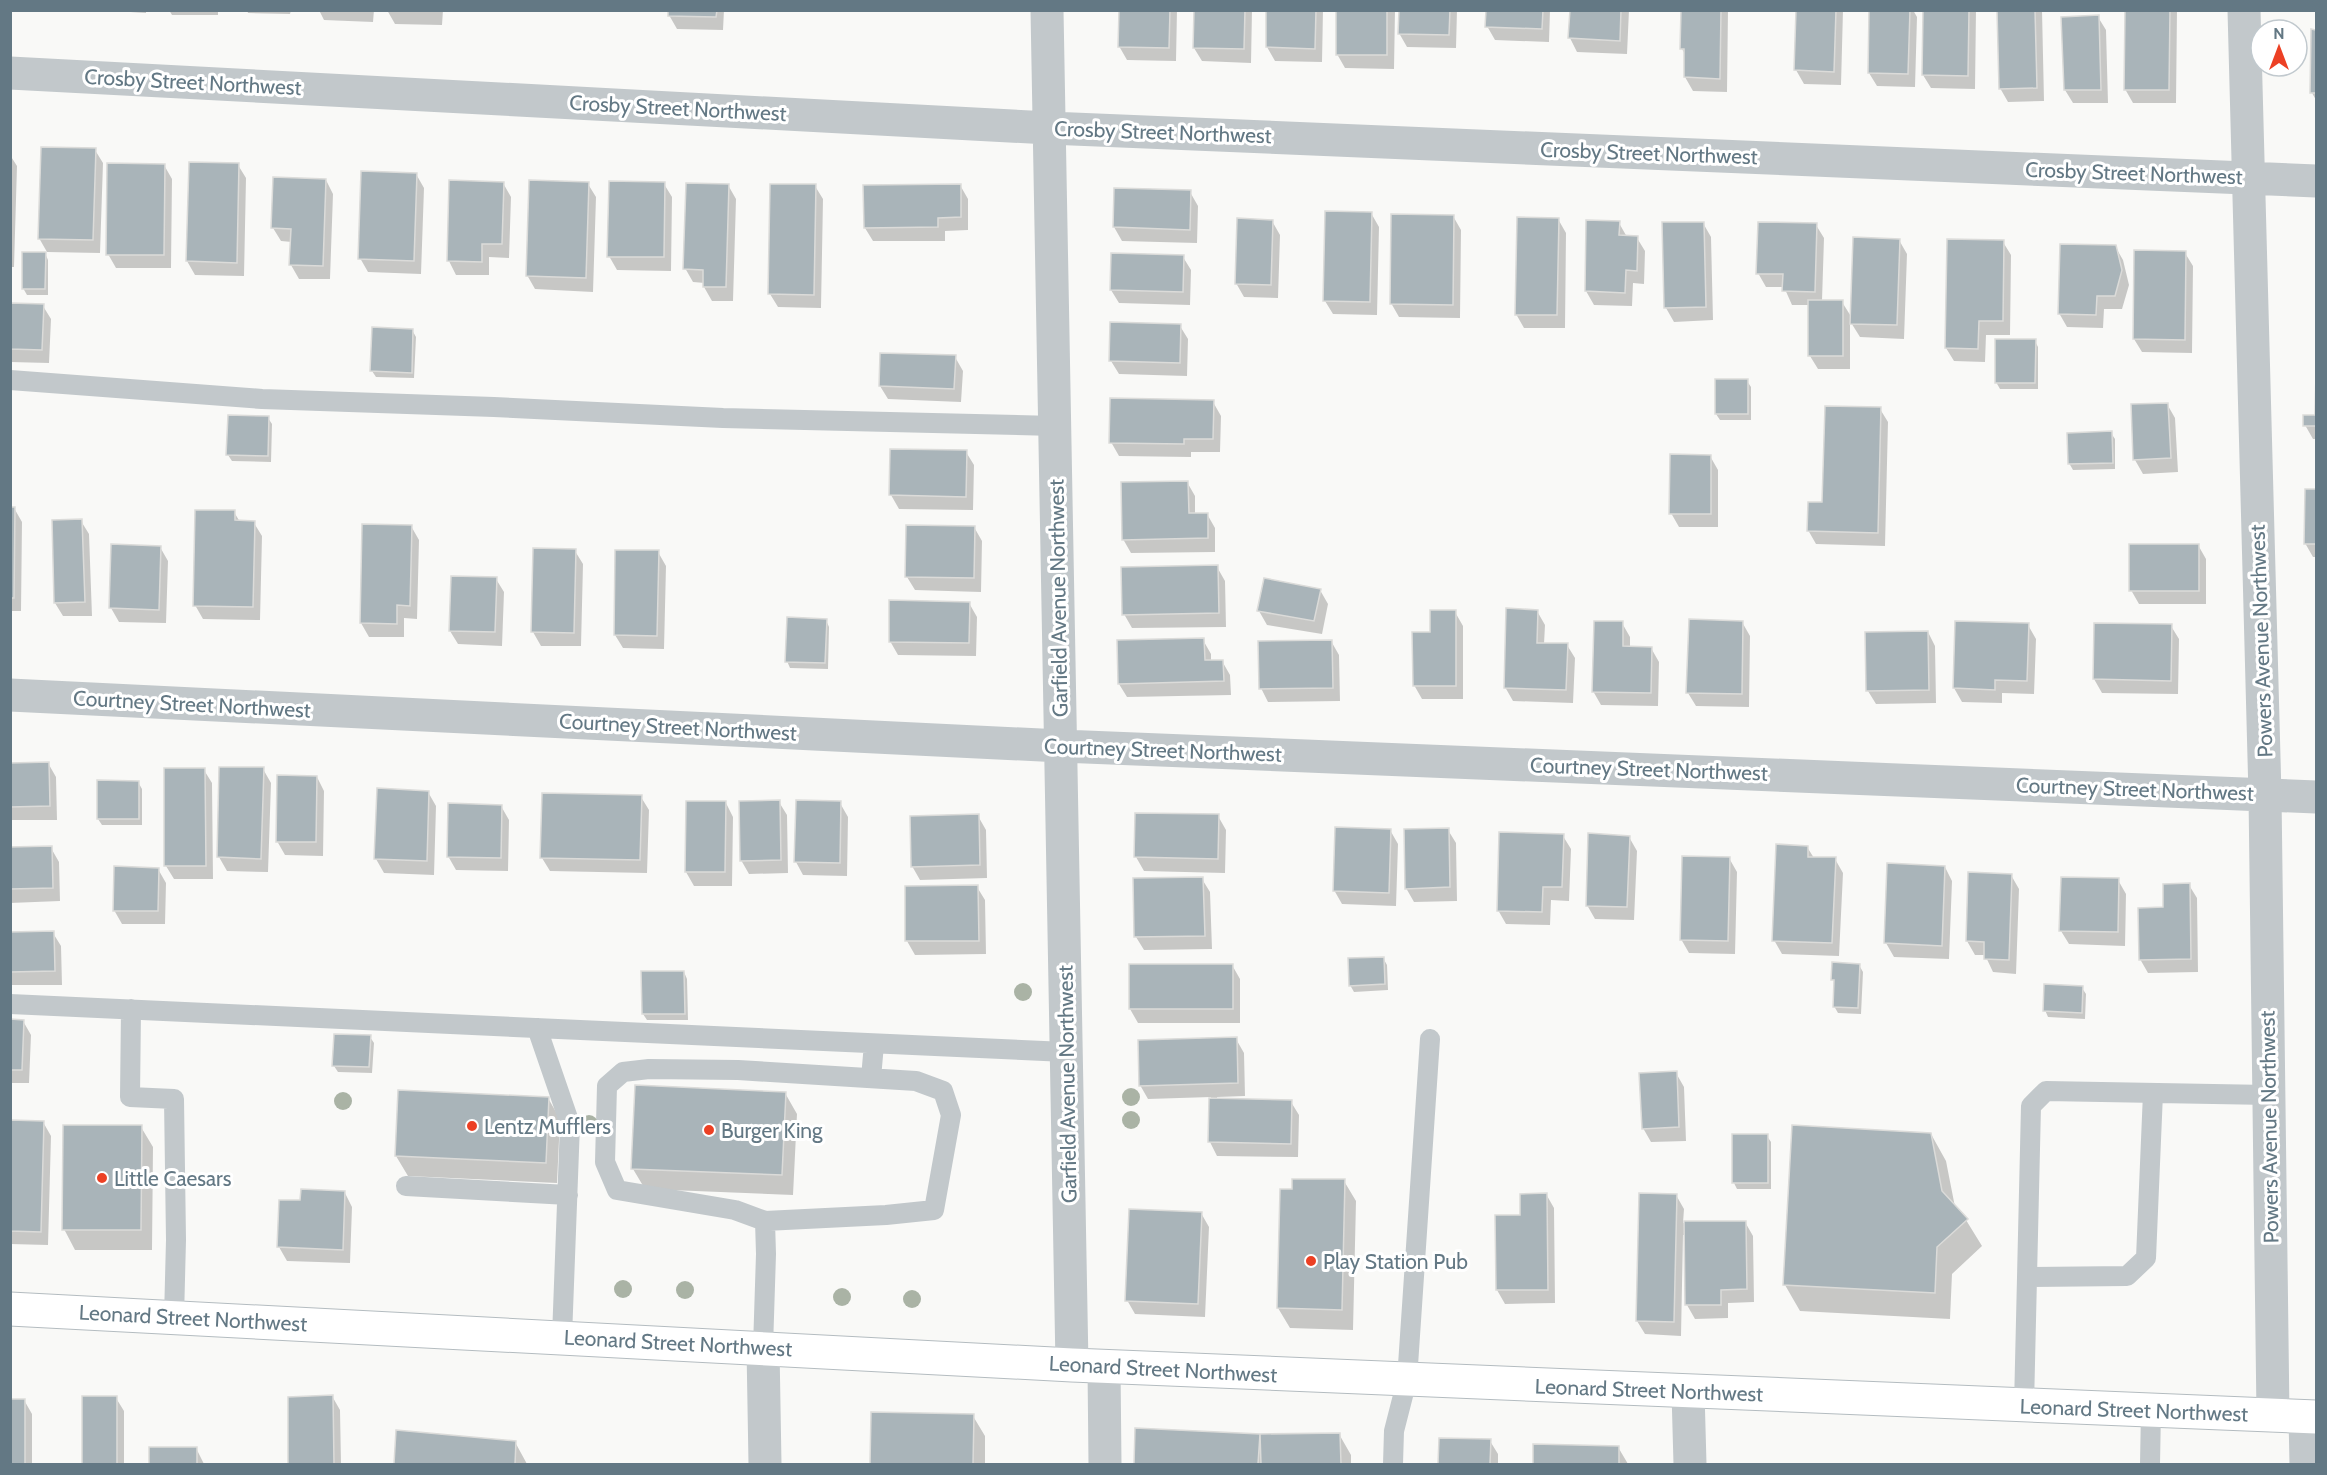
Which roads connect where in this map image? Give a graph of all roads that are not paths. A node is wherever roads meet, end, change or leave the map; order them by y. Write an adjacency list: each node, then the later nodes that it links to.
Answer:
1 (1047, 10): 4 (street, Garfield Avenue Northwest)
2 (2244, 10): 5 (street, Powers Avenue Northwest)
3 (10, 73): 4 (street, Crosby Street Northwest)
4 (1049, 128): 5 (street, Crosby Street Northwest); 8 (street, Garfield Avenue Northwest)
5 (2248, 178): 6 (street, Crosby Street Northwest); 11 (street, Powers Avenue Northwest)
6 (2316, 181)
7 (10, 380): 8 (lane)
8 (1055, 426): 10 (street, Garfield Avenue Northwest)
9 (10, 695): 10 (street, Courtney Street Northwest)
10 (1061, 746): 11 (street, Courtney Street Northwest); 18 (street, Garfield Avenue Northwest)
11 (2265, 795): 12 (street, Courtney Street Northwest); 21 (street, Powers Avenue Northwest)
12 (2316, 797)
13 (10, 1004): 14 (lane)
14 (131, 1009): 15 (lane); 27 (lane)
15 (537, 1028): 17 (lane); 23 (lane)
16 (1430, 1039): 32 (lane)
17 (874, 1044): 18 (lane); 19 (lane)
18 (1066, 1052): 30 (street, Garfield Avenue Northwest)
19 (871, 1078): 24 (lane); 24 (lane)
20 (2153, 1093): 21 (lane); 25 (lane); 25 (lane)
21 (2269, 1095): 36 (street, Powers Avenue Northwest)
22 (406, 1186): 23 (lane)
23 (568, 1195): 28 (lane)
24 (765, 1221): 29 (lane)
25 (2027, 1277): 34 (lane)
26 (10, 1309): 27 (main road, Leonard Street Northwest)
27 (174, 1318): 28 (main road, Leonard Street Northwest)
28 (562, 1337): 29 (main road, Leonard Street Northwest)
29 (763, 1348): 30 (main road, Leonard Street Northwest); 38 (street)
30 (1072, 1365): 31 (main road, Leonard Street Northwest)
31 (1104, 1367): 32 (main road, Leonard Street Northwest); 39 (street)
32 (1407, 1380): 33 (main road, Leonard Street Northwest); 40 (lane)
33 (1688, 1392): 34 (main road, Leonard Street Northwest); 41 (street)
34 (2024, 1406): 35 (main road, Leonard Street Northwest)
35 (2151, 1410): 36 (main road, Leonard Street Northwest); 42 (lane)
36 (2273, 1415): 37 (main road, Leonard Street Northwest)
37 (2311, 1417): 43 (street)
38 (765, 1464)
39 (1105, 1464)
40 (1393, 1464)
41 (1690, 1464)
42 (2150, 1464)
43 (2306, 1464)

